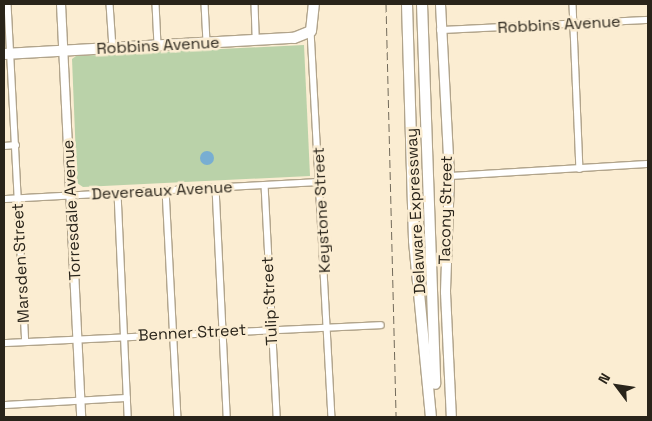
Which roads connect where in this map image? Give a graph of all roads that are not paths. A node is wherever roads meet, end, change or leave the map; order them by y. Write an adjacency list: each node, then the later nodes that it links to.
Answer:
1 (8, 4): 21 (street, Marsden Street)
2 (61, 4): 20 (street, Torresdale Avenue)
3 (110, 4): 19 (street)
4 (156, 4): 18 (street)
5 (205, 4): 17 (street)
6 (255, 4): 16 (street)
7 (314, 4): 15 (highway, Keystone Street)
8 (407, 4): 53 (highway, Delaware Expressway)
9 (422, 4): 54 (highway, Delaware Expressway)
10 (440, 4): 14 (main road, Tacony Street)
11 (573, 4): 13 (street)
12 (648, 20): 13 (street, Robbins Avenue)
13 (573, 24): 14 (street, Robbins Avenue); 25 (street)
14 (440, 30): 26 (main road, Tacony Street)
15 (310, 31): 16 (highway, Robbins Avenue); 27 (street, Keystone Street)
16 (256, 41): 17 (highway, Robbins Avenue)
17 (207, 43): 18 (highway, Robbins Avenue)
18 (158, 45): 19 (highway, Robbins Avenue)
19 (113, 48): 20 (highway, Robbins Avenue)
20 (64, 50): 21 (highway, Robbins Avenue); 32 (street, Torresdale Avenue)
21 (7, 53): 22 (street, Marsden Street)
22 (16, 145): 23 (street); 34 (street, Marsden Street)
23 (4, 146)
24 (648, 164): 25 (street)
25 (580, 169): 26 (street)
26 (449, 176): 55 (main road, Tacony Street)
27 (321, 182): 28 (street, Devereaux Avenue); 36 (street, Keystone Street)
28 (265, 185): 29 (street, Devereaux Avenue); 37 (street, Tulip Street)
29 (216, 188): 30 (street, Devereaux Avenue); 38 (street)
30 (166, 190): 31 (street, Devereaux Avenue); 39 (street)
31 (118, 193): 32 (street, Devereaux Avenue); 40 (street)
32 (71, 195): 34 (street, Devereaux Avenue); 41 (street, Torresdale Avenue)
33 (4, 198): 34 (street, Devereaux Avenue)
34 (18, 198): 42 (street, Marsden Street)
35 (380, 325): 36 (street, Benner Street)
36 (328, 328): 37 (street, Benner Street); 52 (street, Keystone Street)
37 (272, 329): 38 (street, Benner Street); 51 (street, Tulip Street)
38 (222, 332): 39 (street, Benner Street); 50 (street)
39 (174, 334): 40 (street, Benner Street); 49 (street)
40 (125, 337): 41 (street, Benner Street); 44 (street)
41 (78, 340): 42 (street, Benner Street); 45 (street, Torresdale Avenue)
42 (26, 342): 43 (street, Benner Street)
43 (4, 343)
44 (127, 398): 45 (street); 48 (street)
45 (80, 401): 46 (street); 47 (street, Torresdale Avenue)
46 (4, 405)
47 (81, 417)
48 (128, 417)
49 (178, 417)
50 (227, 417)
51 (276, 417)
52 (332, 417)
53 (431, 417)
54 (437, 417)
55 (451, 417)

